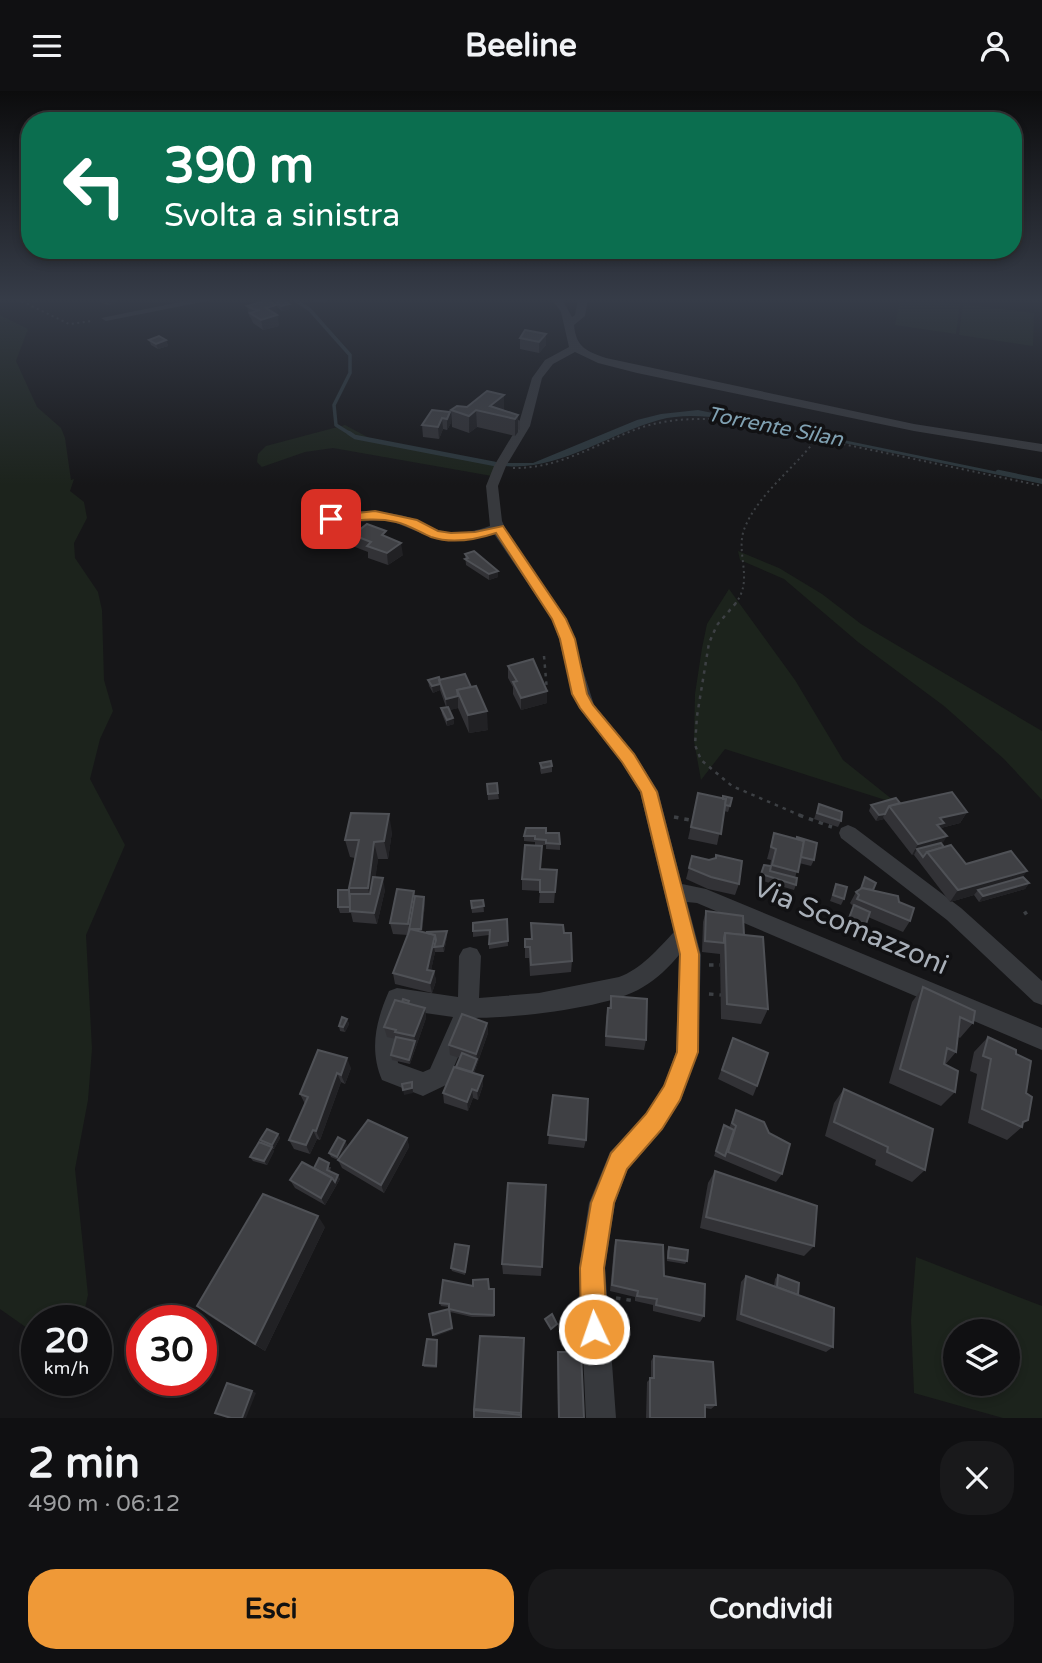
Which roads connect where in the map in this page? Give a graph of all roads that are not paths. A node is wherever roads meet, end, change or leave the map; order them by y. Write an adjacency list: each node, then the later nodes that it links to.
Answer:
1 (552, 361): 5 (street)
2 (606, 361): 3 (street)
3 (1042, 448)
4 (331, 519): 5 (street)
5 (498, 529): 7 (street)
6 (848, 833): 10 (street)
7 (675, 892): 8 (street); 12 (street, Via Scomazzoni)
8 (686, 933): 11 (street); 13 (street)
9 (470, 956): 11 (street)
10 (1042, 995)
11 (468, 1008): 11 (street)
12 (1042, 1039)
13 (601, 1418)

